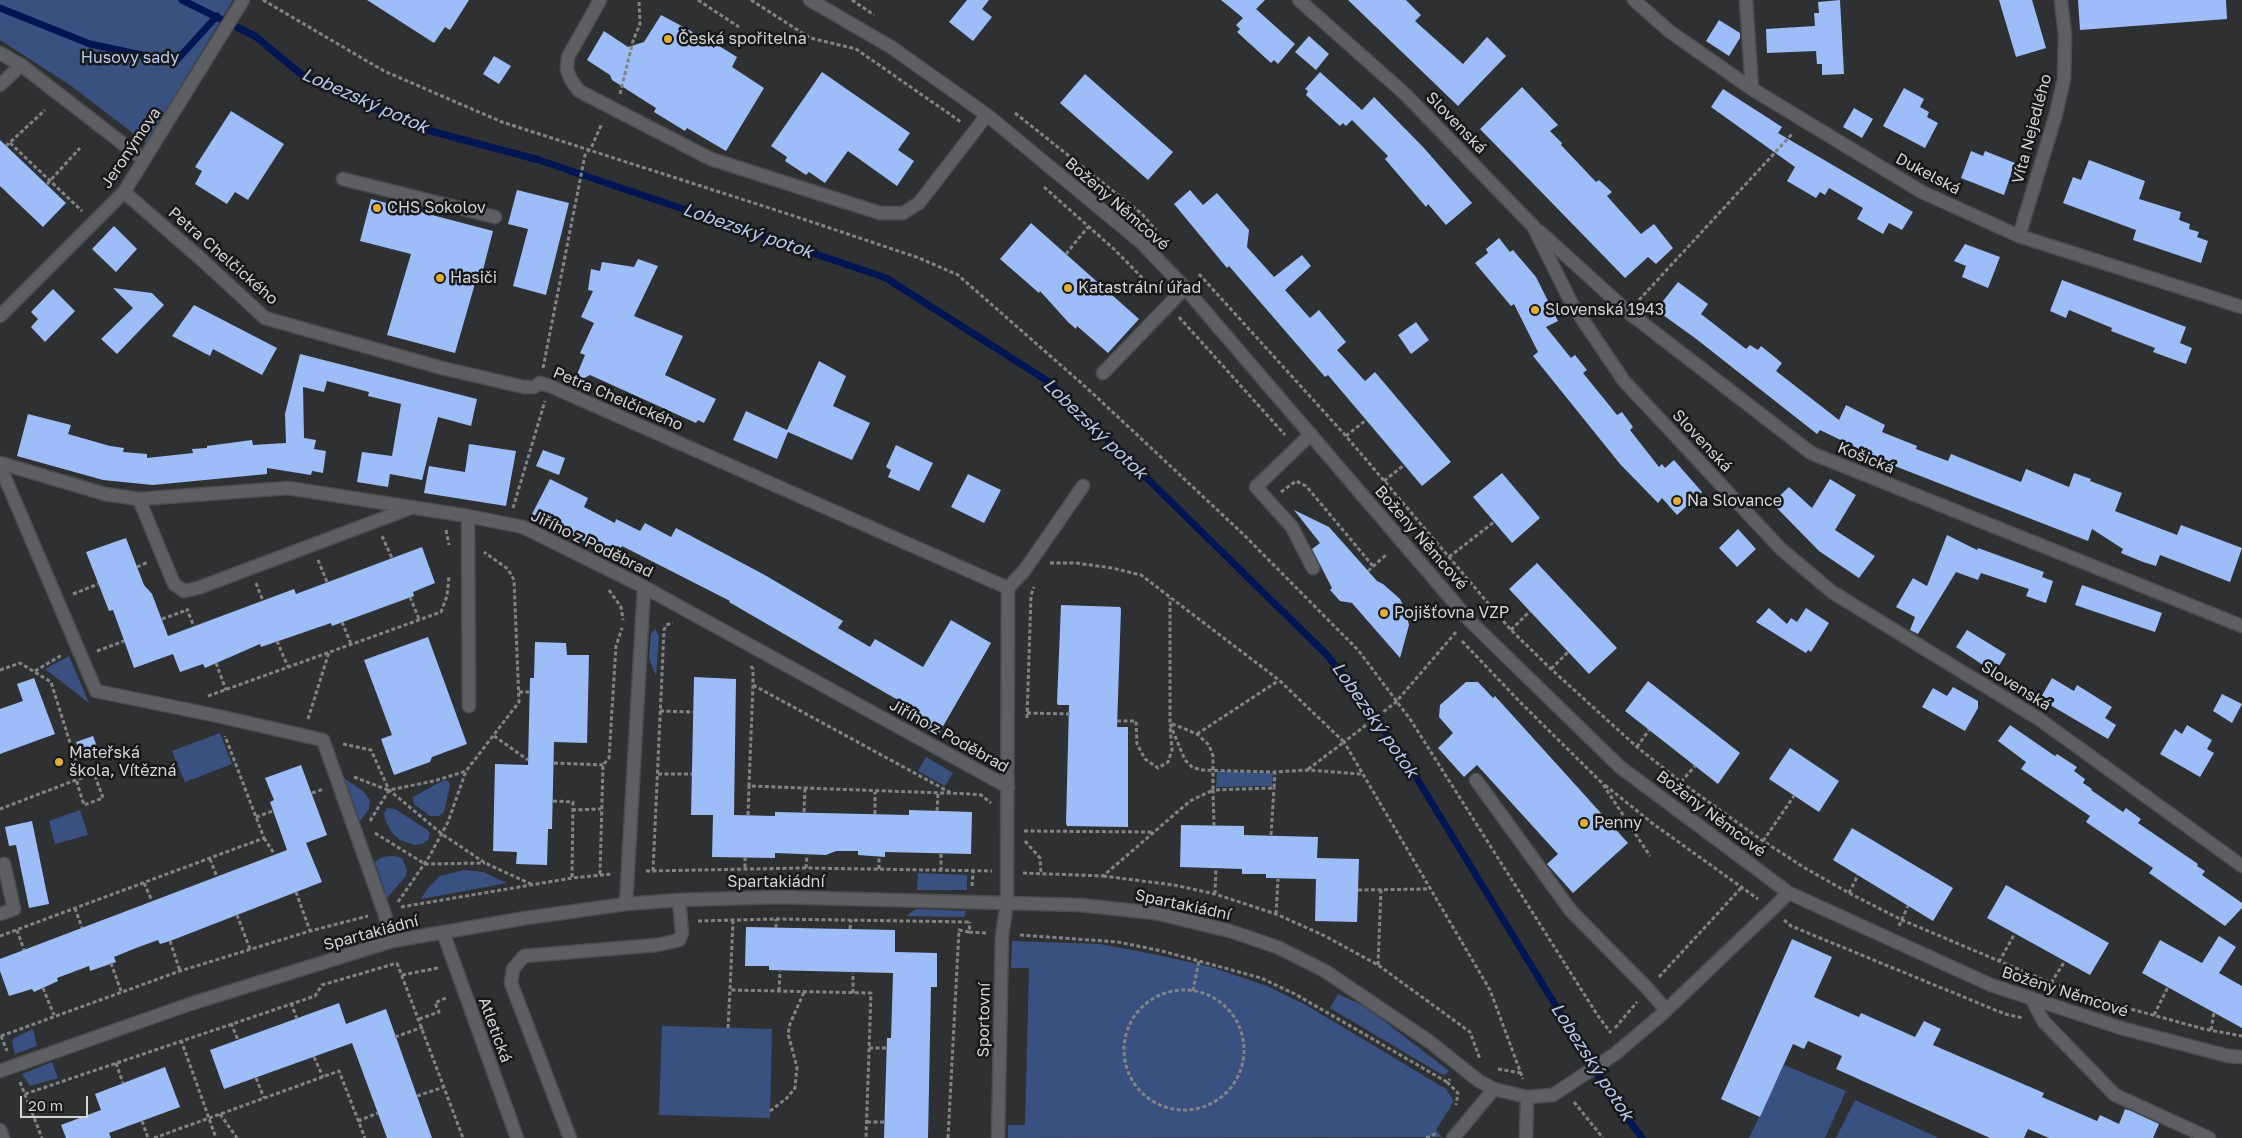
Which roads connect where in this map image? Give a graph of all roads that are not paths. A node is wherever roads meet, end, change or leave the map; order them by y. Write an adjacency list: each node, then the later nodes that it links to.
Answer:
1 (243, 0): 13 (street, Jeronýmova)
2 (600, 0): 12 (street)
3 (810, 0): 12 (street, Boženy Němcové)
4 (1299, 0): 17 (street, Slovenská)
5 (1634, 0): 11 (street, Dukelská)
6 (1746, 0): 11 (street)
7 (2060, 0): 18 (street, Víta Nejedlého)
8 (0, 53): 9 (street)
9 (21, 65): 10 (street); 13 (street)
10 (0, 85)
11 (1752, 89): 18 (street, Dukelská)
12 (987, 115): 19 (street, Boženy Němcové)
13 (144, 160): 15 (street, Jeronýmova)
14 (343, 179): 16 (street)
15 (124, 192): 21 (street, Jeronýmova); 31 (street, Petra Chelčického)
16 (495, 217)
17 (1533, 226): 32 (street, Košická); 37 (street, Slovenská)
18 (2019, 236): 20 (street, Dukelská)
19 (1185, 288): 22 (street); 23 (street, Boženy Němcové)
20 (2242, 307)
21 (0, 316)
22 (1104, 373)
23 (1311, 434): 29 (street); 38 (street, Boženy Němcové)
24 (0, 464): 26 (street, Jiřího z Poděbrad); 44 (street)
25 (1084, 486): 31 (street)
26 (140, 500): 27 (street, Jiřího z Poděbrad); 27 (street)
27 (410, 508): 28 (street, Jiřího z Poděbrad)
28 (468, 516): 30 (street, Jiřího z Poděbrad); 33 (street)
29 (1313, 568)
30 (644, 587): 35 (street, Jiřího z Poděbrad); 41 (street)
31 (1008, 588): 35 (street, Sportovní)
32 (2242, 626)
33 (469, 706)
34 (1476, 780): 46 (street)
35 (1008, 787): 40 (street, Sportovní)
36 (4, 864): 42 (street)
37 (2242, 866)
38 (1789, 892): 45 (street, Boženy Němcové); 46 (street, Spartakiádní)
39 (679, 900): 40 (street, Spartakiádní); 41 (street, Spartakiádní); 54 (street)
40 (1008, 903): 49 (street, Spartakiádní); 55 (street, Sportovní)
41 (626, 904): 43 (street, Spartakiádní)
42 (0, 914)
43 (443, 932): 44 (street, Spartakiádní); 53 (street, Atletická)
44 (392, 941): 48 (street, Spartakiádní)
45 (2031, 998): 47 (street, Boženy Němcové); 58 (street)
46 (1666, 1010): 50 (street, Spartakiádní)
47 (2242, 1057)
48 (0, 1071)
49 (1494, 1088): 50 (street, Spartakiádní); 56 (street)
50 (1527, 1097): 57 (street)
51 (0, 1130): 52 (street)
52 (4, 1138)
53 (517, 1138)
54 (570, 1138)
55 (998, 1138)
56 (1452, 1138)
57 (1526, 1138)
58 (2209, 1138)

